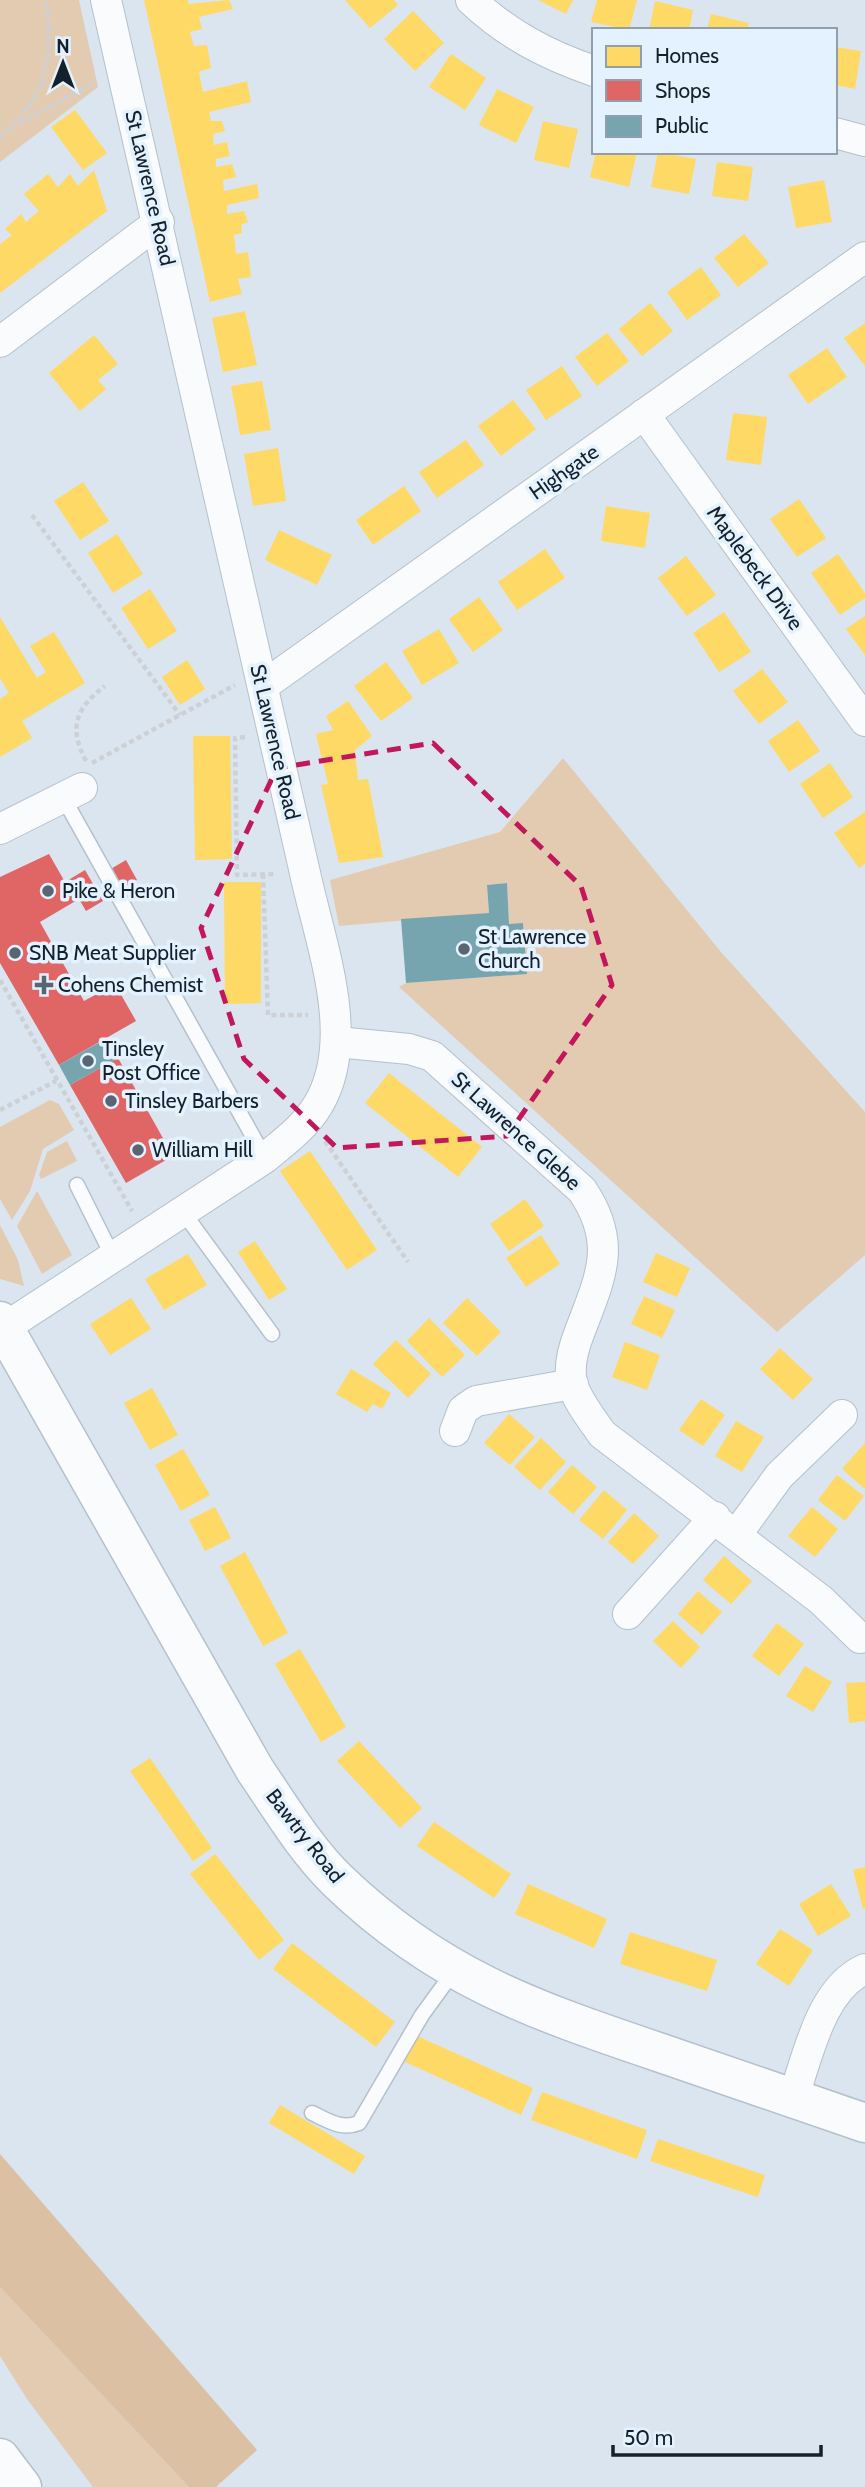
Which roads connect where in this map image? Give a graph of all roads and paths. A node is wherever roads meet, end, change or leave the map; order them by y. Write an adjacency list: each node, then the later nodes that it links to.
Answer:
1 (45, 0): 6 (path)
2 (106, 0): 4 (street, St Lawrence Road)
3 (471, 0): 5 (street)
4 (122, 67): 6 (path); 10 (street, St Lawrence Road)
5 (592, 70)
6 (16, 125): 8 (path)
7 (837, 134): 9 (street)
8 (0, 136)
9 (865, 141)
10 (159, 222): 12 (street); 15 (street, St Lawrence Road)
11 (865, 257): 13 (street, Highgate)
12 (0, 342)
13 (645, 414): 15 (street, Highgate); 18 (street, Maplebeck Drive)
14 (32, 515): 17 (path)
15 (261, 678): 17 (path); 19 (street, St Lawrence Road)
16 (105, 685): 20 (path)
17 (180, 715): 20 (path)
18 (865, 721)
19 (274, 736): 22 (street, St Lawrence Road); 23 (path)
20 (78, 784): 21 (street); 29 (lane)
21 (0, 829)
22 (305, 873): 23 (path); 25 (street, St Lawrence Road)
23 (263, 874): 25 (path)
24 (0, 981): 26 (path)
25 (336, 1029): 28 (street, St Lawrence Road); 37 (street, St Lawrence Glebe)
26 (56, 1081): 27 (path); 32 (path)
27 (0, 1110)
28 (308, 1118): 29 (street, St Lawrence Road); 34 (path)
29 (265, 1158): 31 (street, St Lawrence Road)
30 (77, 1185): 33 (lane)
31 (183, 1212): 32 (street, St Lawrence Road); 36 (lane)
32 (145, 1237): 33 (street, St Lawrence Road)
33 (113, 1258): 35 (street, St Lawrence Road)
34 (408, 1262)
35 (2, 1324): 44 (main road, Bawtry Road)
36 (272, 1334)
37 (572, 1384): 39 (street); 40 (street)
38 (842, 1415): 40 (street)
39 (455, 1431)
40 (726, 1526): 41 (street); 42 (street)
41 (628, 1614)
42 (860, 1638)
43 (865, 1969): 45 (street)
44 (454, 1970): 45 (main road, Bawtry Road); 46 (lane)
45 (793, 2098): 47 (main road, Bawtry Road)
46 (312, 2113)
47 (865, 2123)
48 (0, 2458): 49 (main road)
49 (22, 2487)

